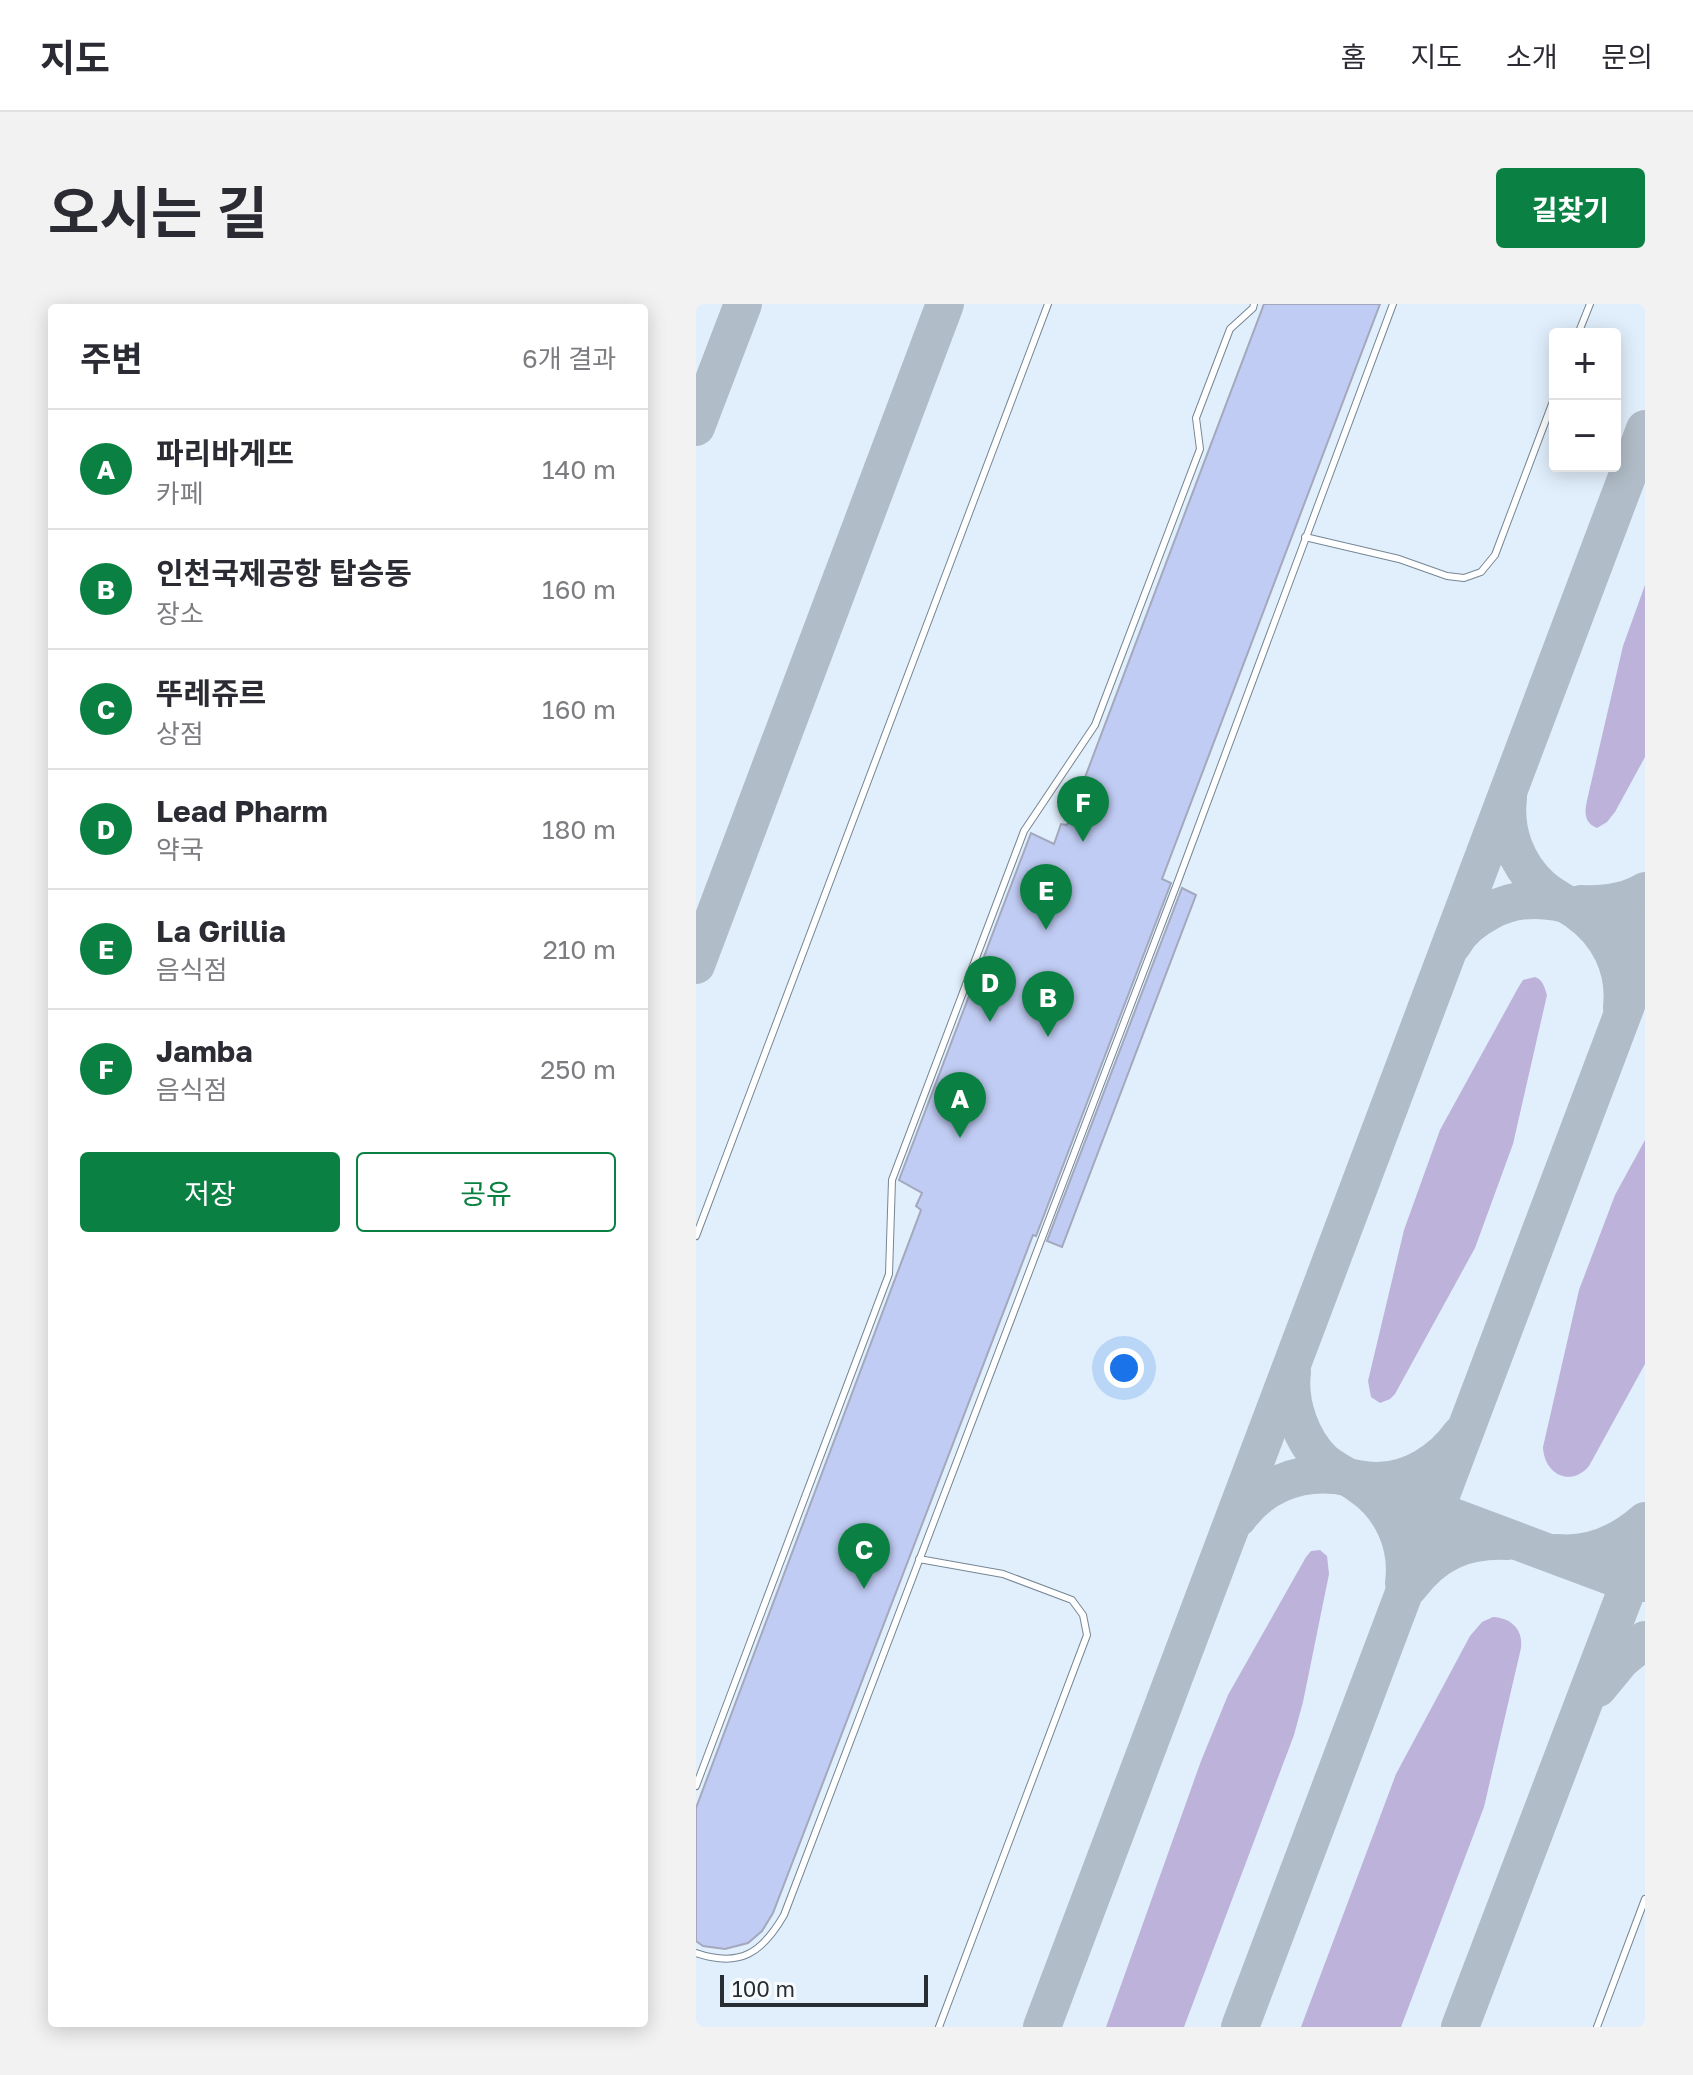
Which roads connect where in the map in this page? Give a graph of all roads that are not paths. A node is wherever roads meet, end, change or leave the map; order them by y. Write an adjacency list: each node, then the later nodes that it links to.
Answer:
1 (1048, 304): 8 (lane)
2 (1254, 304): 10 (lane)
3 (1393, 304): 7 (lane)
4 (1590, 304): 5 (lane)
5 (1580, 328)
6 (1553, 400): 7 (lane)
7 (1305, 537): 9 (lane)
8 (696, 1236)
9 (919, 1559): 12 (lane); 13 (lane)
10 (696, 1786)
11 (1645, 1899): 14 (lane)
12 (696, 1953)
13 (939, 2027)
14 (1597, 2027)

